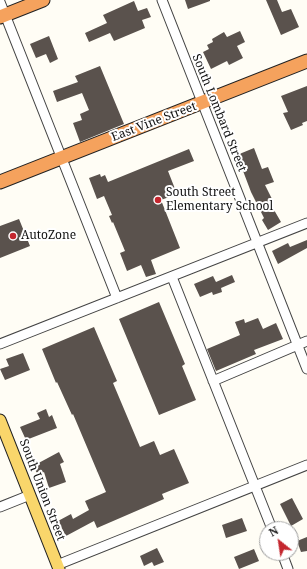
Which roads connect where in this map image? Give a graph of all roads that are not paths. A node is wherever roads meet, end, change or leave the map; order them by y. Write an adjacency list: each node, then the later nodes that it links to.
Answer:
1 (43, 0): 4 (highway)
2 (162, 0): 6 (street, South Lombard Street)
3 (0, 2): 4 (street)
4 (3, 16): 7 (street)
5 (307, 61): 6 (highway, East Vine Street)
6 (202, 103): 7 (highway, East Vine Street); 10 (street, South Lombard Street)
7 (61, 158): 8 (highway, East Vine Street); 12 (street)
8 (0, 182)
9 (307, 223): 10 (street)
10 (258, 242): 11 (street); 15 (street, South Lombard Street)
11 (172, 277): 12 (street); 17 (street)
12 (117, 298): 14 (street)
13 (307, 342): 15 (street)
14 (0, 344)
15 (298, 345): 16 (street, South Lombard Street); 17 (street)
16 (307, 369)
17 (213, 380): 20 (street)
18 (0, 420): 21 (main road, South Union Street)
19 (307, 464): 20 (street)
20 (255, 485): 23 (street); 24 (street)
21 (30, 495): 22 (street); 24 (main road, South Union Street)
22 (0, 507)
23 (269, 521)
24 (58, 567)

